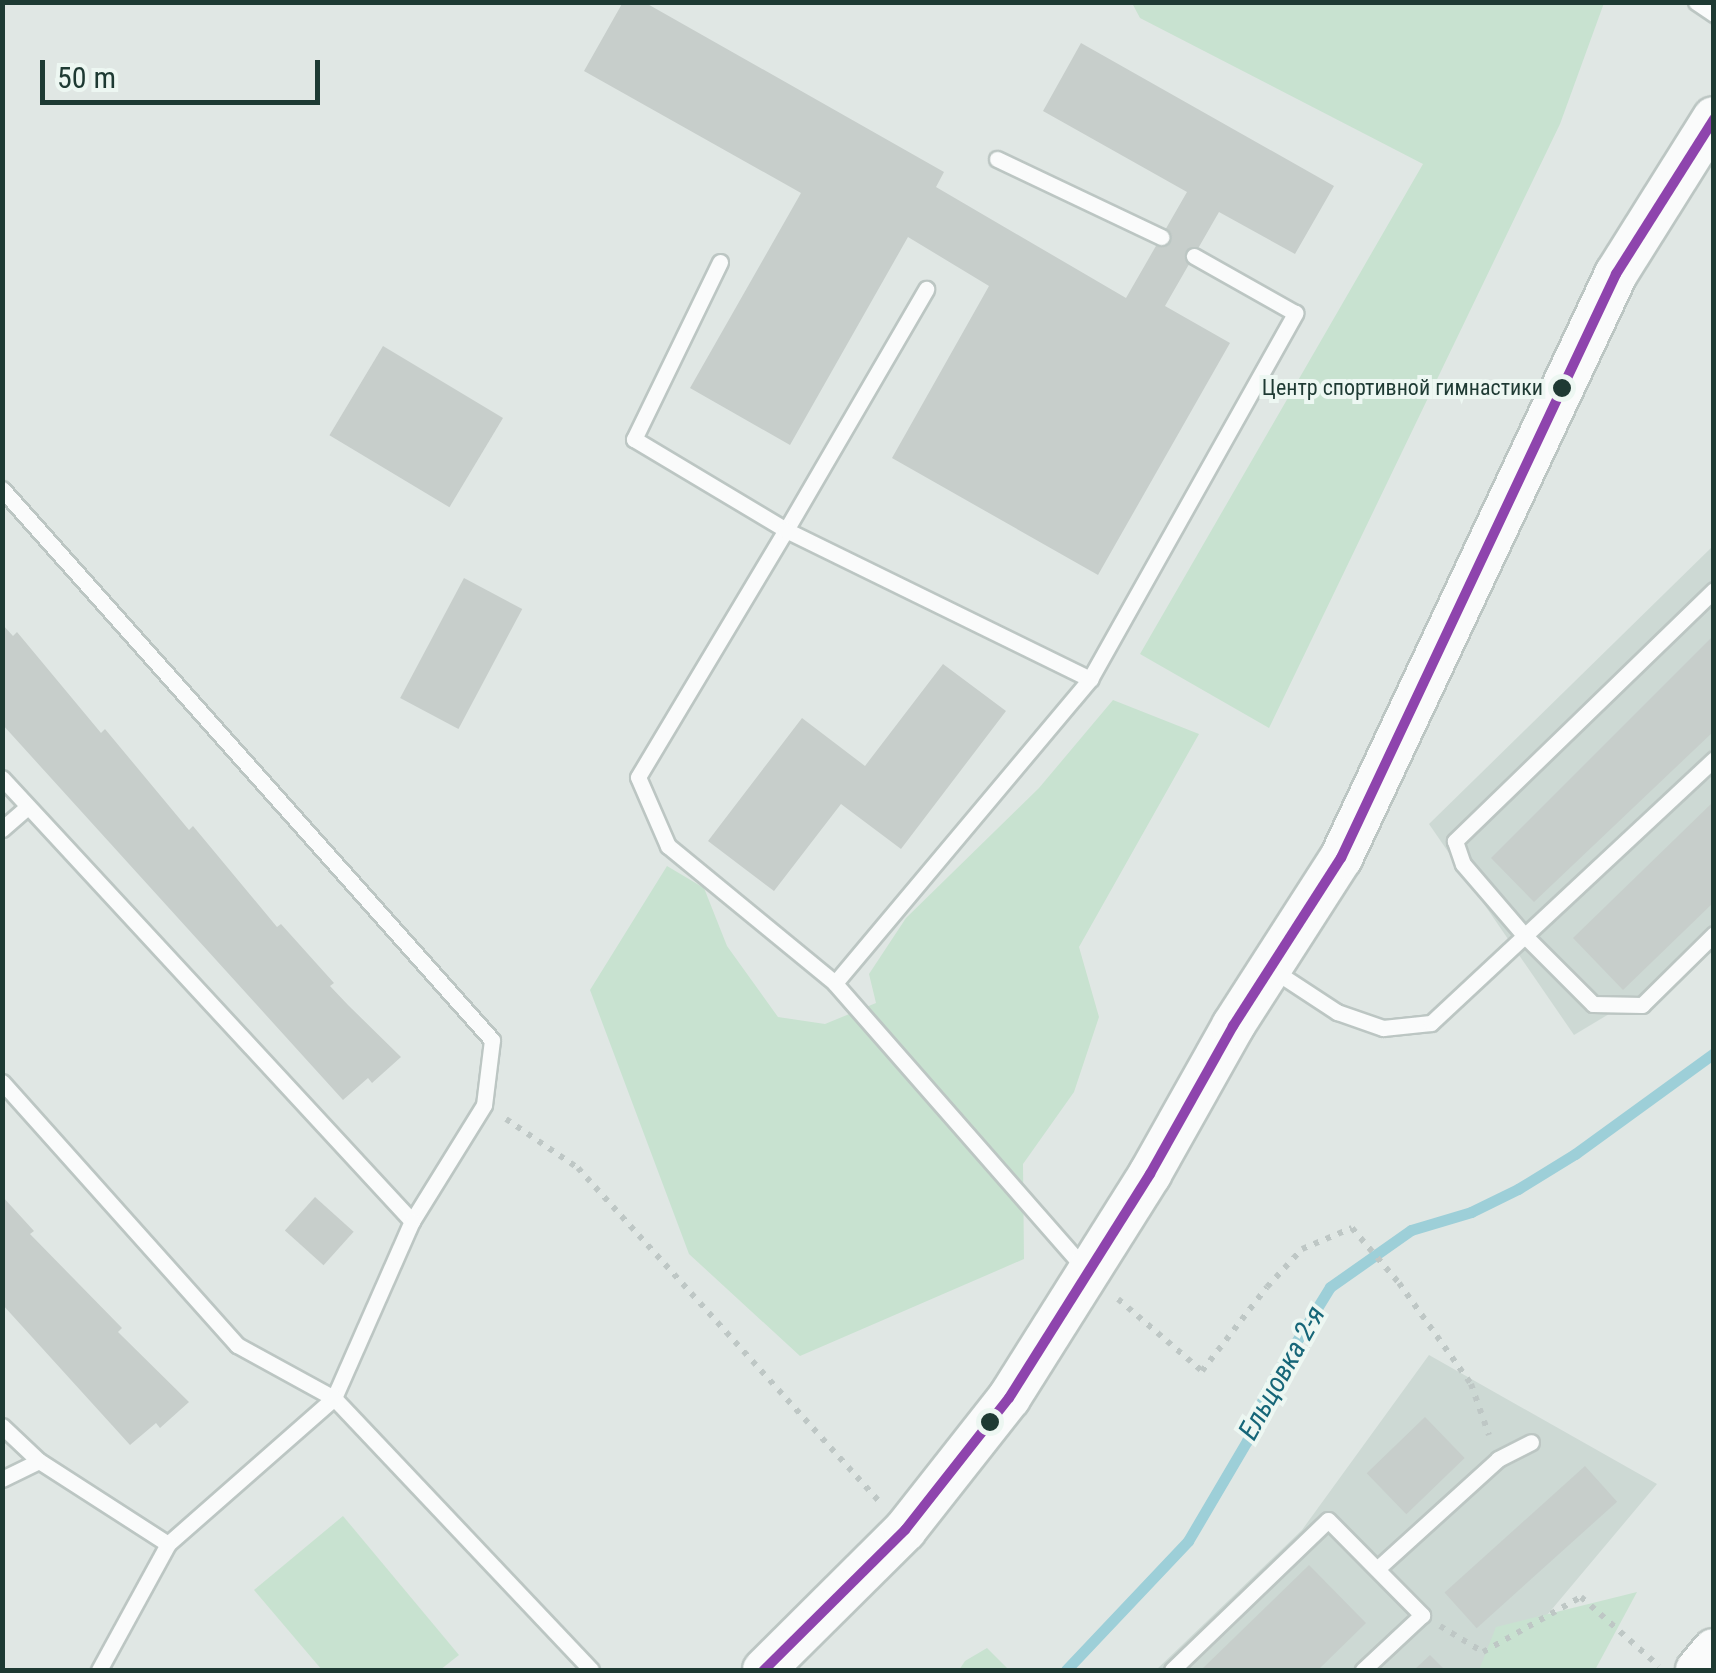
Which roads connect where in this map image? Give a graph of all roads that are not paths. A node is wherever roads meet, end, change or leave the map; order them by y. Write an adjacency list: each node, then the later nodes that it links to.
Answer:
1 (1696, 2): 2 (lane)
2 (1714, 14)
3 (1714, 118): 19 (main road)
4 (996, 158): 5 (lane)
5 (1161, 237)
6 (1194, 256): 12 (lane)
7 (720, 262): 10 (lane)
8 (926, 290): 10 (lane)
9 (2, 489): 22 (lane)
10 (786, 530): 12 (lane); 20 (lane)
11 (1714, 590): 18 (lane)
12 (1090, 679): 20 (lane)
13 (1714, 759): 18 (lane)
14 (2, 778): 15 (lane)
15 (26, 808): 16 (lane); 22 (lane)
16 (2, 830)
17 (1714, 934): 18 (lane)
18 (1525, 936): 19 (lane)
19 (1270, 968): 23 (main road)
20 (835, 983): 23 (lane)
21 (2, 1082): 24 (lane)
22 (412, 1220): 24 (lane)
23 (1088, 1272): 34 (main road)
24 (334, 1398): 29 (lane); 33 (lane)
25 (2, 1426): 27 (lane)
26 (1531, 1442): 30 (lane)
27 (38, 1460): 28 (lane); 29 (lane)
28 (2, 1479)
29 (168, 1544): 32 (lane)
30 (1378, 1568): 35 (lane); 36 (lane)
31 (1714, 1650): 37 (main road)
32 (98, 1670)
33 (591, 1670)
34 (764, 1670)
35 (1172, 1670)
36 (1363, 1670)
37 (1697, 1670)

